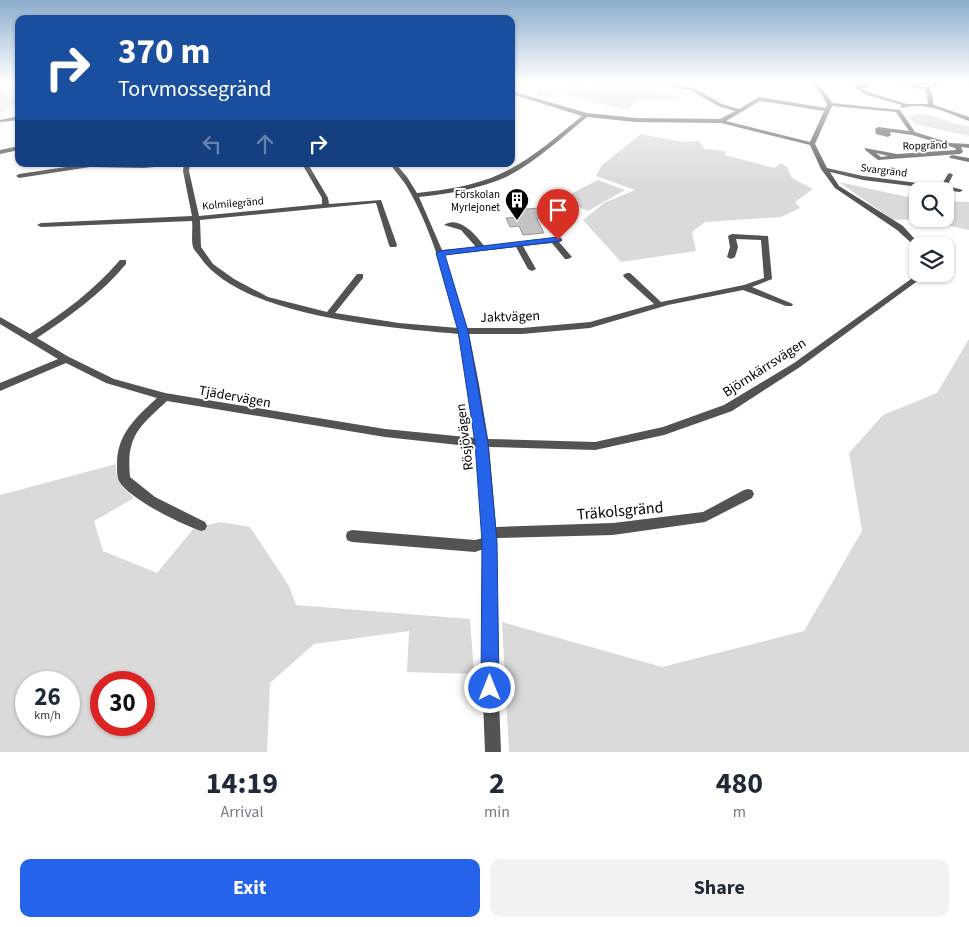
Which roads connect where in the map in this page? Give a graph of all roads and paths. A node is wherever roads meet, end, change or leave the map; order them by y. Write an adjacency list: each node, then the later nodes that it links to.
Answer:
1 (585, 116): 30 (street)
2 (597, 116): 8 (street)
3 (729, 116): 8 (street)
4 (824, 116): 11 (street)
5 (901, 116): 10 (street, Ropgränd)
6 (15, 119): 7 (street)
7 (2, 121)
8 (721, 121): 11 (street)
9 (887, 129): 10 (street, Ropgränd)
10 (913, 133): 12 (street, Ropgränd)
11 (812, 144): 23 (street)
12 (951, 144): 13 (street); 16 (street, Ropgränd)
13 (969, 146)
14 (15, 149): 15 (street)
15 (0, 152)
16 (941, 155): 17 (street, Ropgränd); 18 (street)
17 (897, 156)
18 (969, 160)
19 (77, 167): 25 (street)
20 (187, 167): 32 (street, Jaktvägen)
21 (307, 167): 31 (street)
22 (396, 167): 30 (street, Rösjövägen)
23 (824, 169): 27 (street, Svargränd); 35 (street)
24 (950, 175): 26 (street)
25 (19, 176)
26 (945, 182)
27 (909, 183)
28 (954, 189): 29 (street, Svargränd)
29 (960, 190)
30 (415, 195): 39 (street, Rösjövägen)
31 (326, 206): 32 (street, Kolmilegränd); 36 (street, Kolmilegränd)
32 (196, 218): 33 (street, Kolmilegränd); 50 (street, Jaktvägen)
33 (41, 225)
34 (448, 225): 38 (street)
35 (909, 238)
36 (393, 245)
37 (519, 245): 38 (street); 40 (street); 43 (street)
38 (482, 249): 39 (street)
39 (440, 253): 52 (street, Rösjövägen)
40 (568, 257)
41 (731, 257): 47 (street, Jaktvägen)
42 (122, 262): 53 (street)
43 (532, 269)
44 (627, 275): 49 (street)
45 (360, 276): 50 (street)
46 (912, 282): 57 (street, Björnkärrsvägen)
47 (743, 287): 48 (street, Jaktvägen); 49 (street, Jaktvägen)
48 (789, 304)
49 (660, 305): 52 (street, Jaktvägen)
50 (329, 315): 52 (street, Jaktvägen)
51 (0, 320): 53 (street, Tjädervägen)
52 (463, 331): 57 (street, Rösjövägen)
53 (32, 337): 54 (street, Tjädervägen)
54 (66, 359): 55 (street); 56 (street, Tjädervägen)
55 (0, 387)
56 (165, 397): 57 (street, Tjädervägen); 59 (street)
57 (482, 443): 61 (street, Rösjövägen)
58 (748, 494): 61 (street, Träkolsgränd)
59 (201, 526)
60 (352, 536): 61 (street)
61 (489, 538): 62 (street, Rösjövägen)
62 (493, 752)

